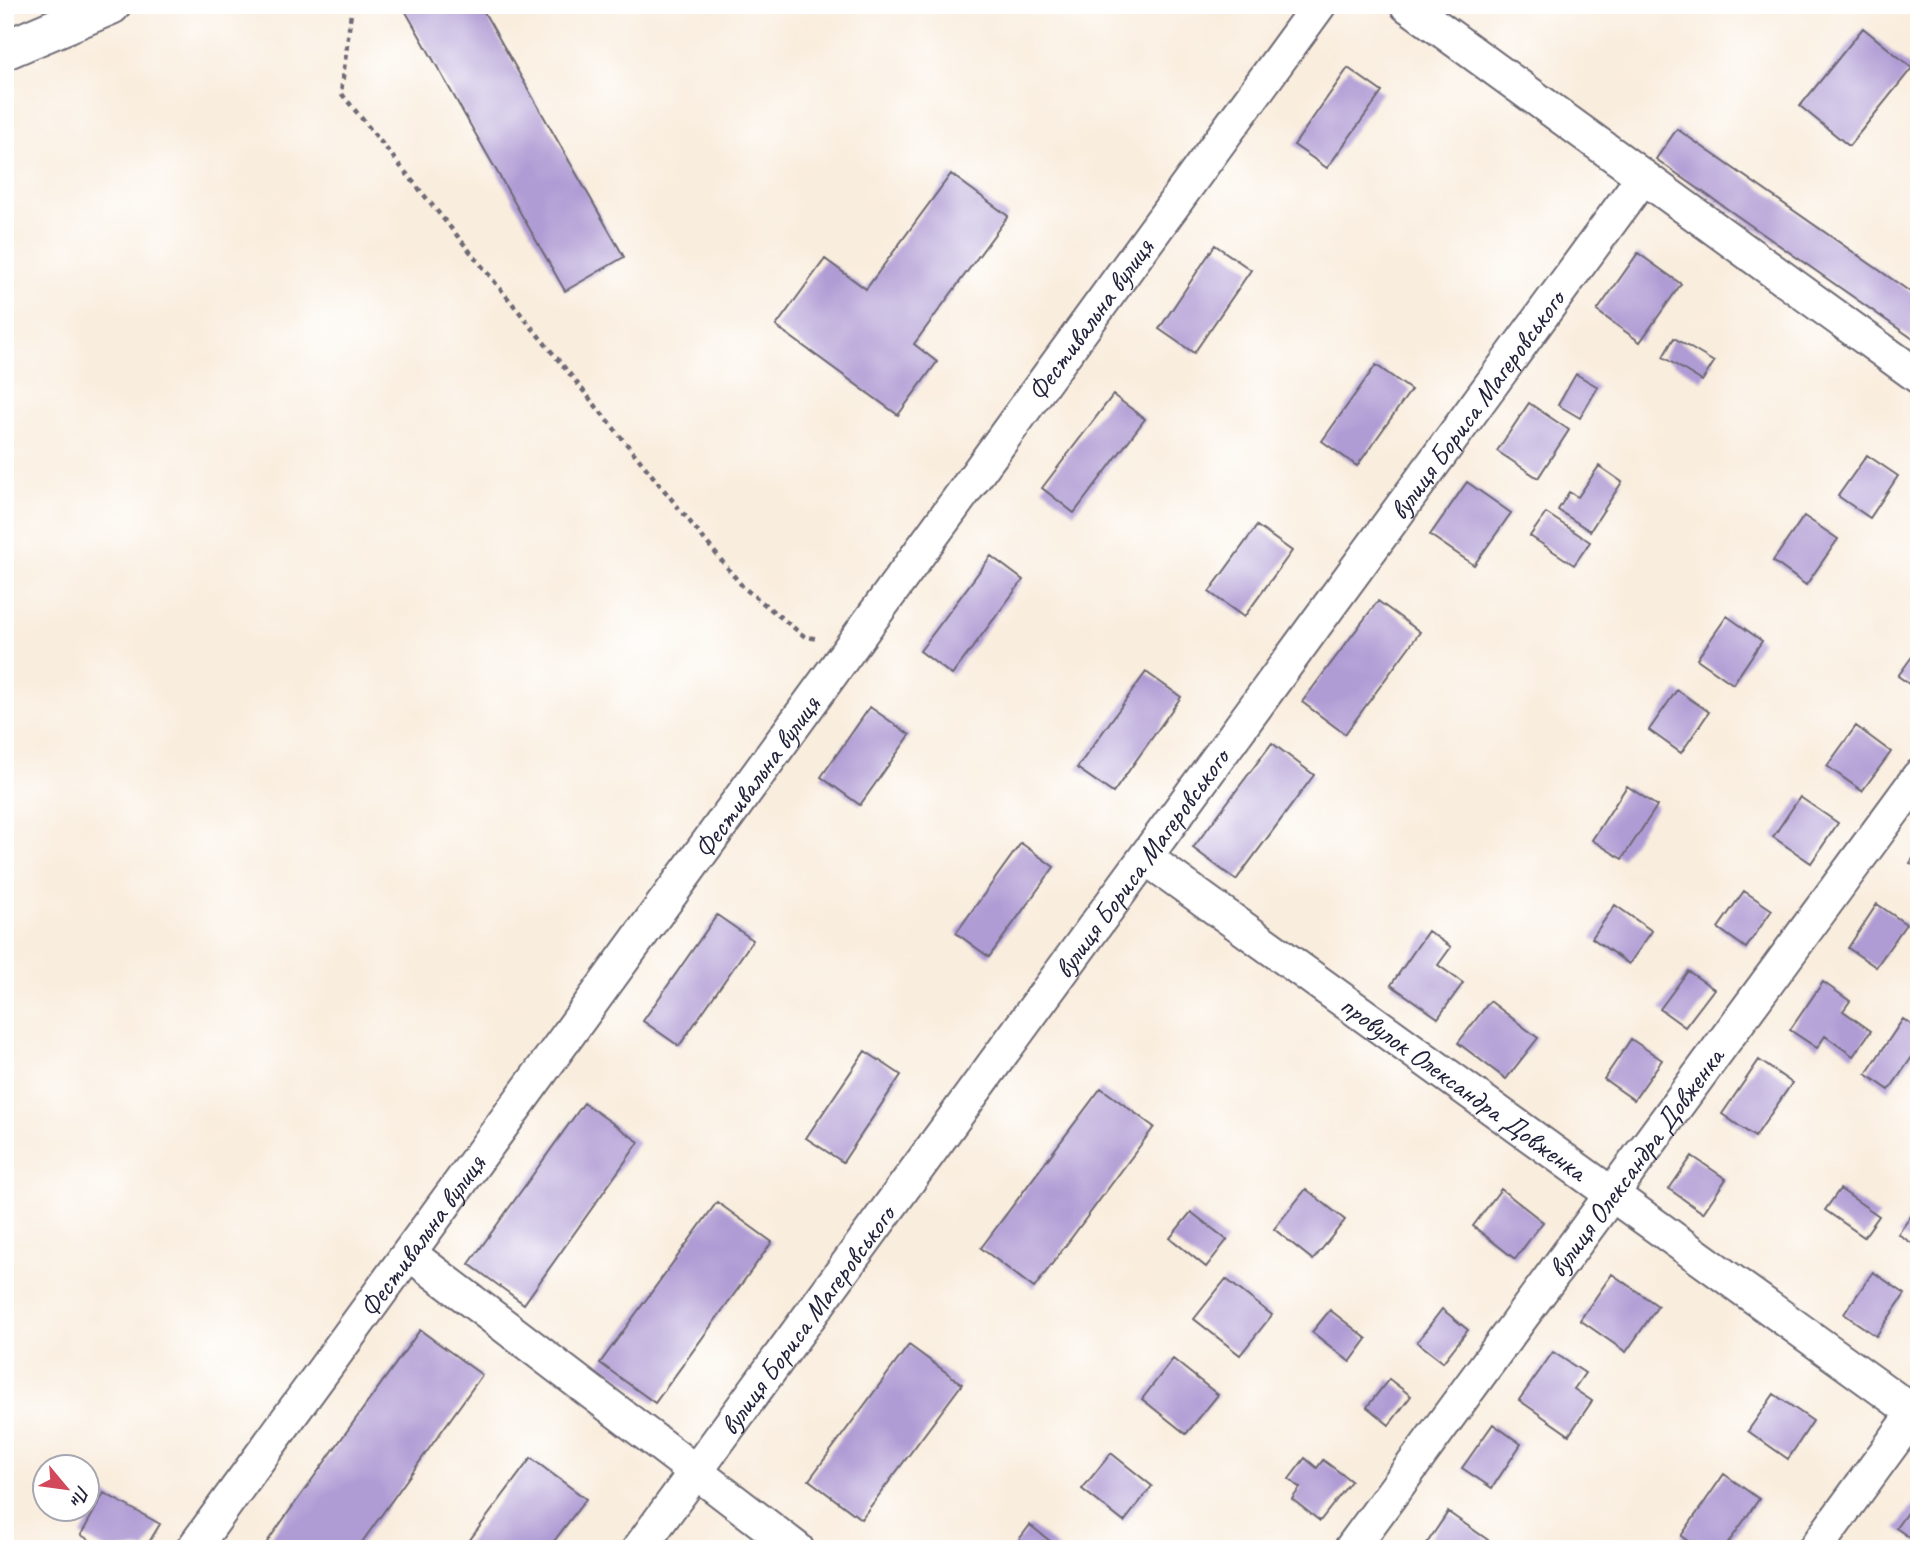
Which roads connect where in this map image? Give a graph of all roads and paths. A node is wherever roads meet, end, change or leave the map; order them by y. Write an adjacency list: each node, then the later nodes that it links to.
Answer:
1 (111, 5): 5 (street)
2 (352, 5): 8 (path)
3 (1319, 5): 8 (street, Фестивальна вулиця)
4 (1407, 5): 6 (street)
5 (5, 50)
6 (1643, 177): 7 (street); 10 (street, вулиця Бориса Магеровського)
7 (1919, 377)
8 (851, 649): 12 (street, Фестивальна вулиця)
9 (1919, 776): 11 (street, вулиця Олександра Довженка)
10 (1146, 858): 11 (street, провулок Олександра Довженка); 14 (street, вулиця Бориса Магеровського)
11 (1610, 1196): 13 (street, провулок Олександра Довженка); 18 (street, вулиця Олександра Довженка)
12 (410, 1254): 14 (street); 15 (street, Фестивальна вулиця)
13 (1917, 1412): 19 (street)
14 (695, 1472): 16 (street, вулиця Бориса Магеровського); 17 (street)
15 (193, 1549)
16 (639, 1549)
17 (797, 1549)
18 (1351, 1549)
19 (1815, 1549)

